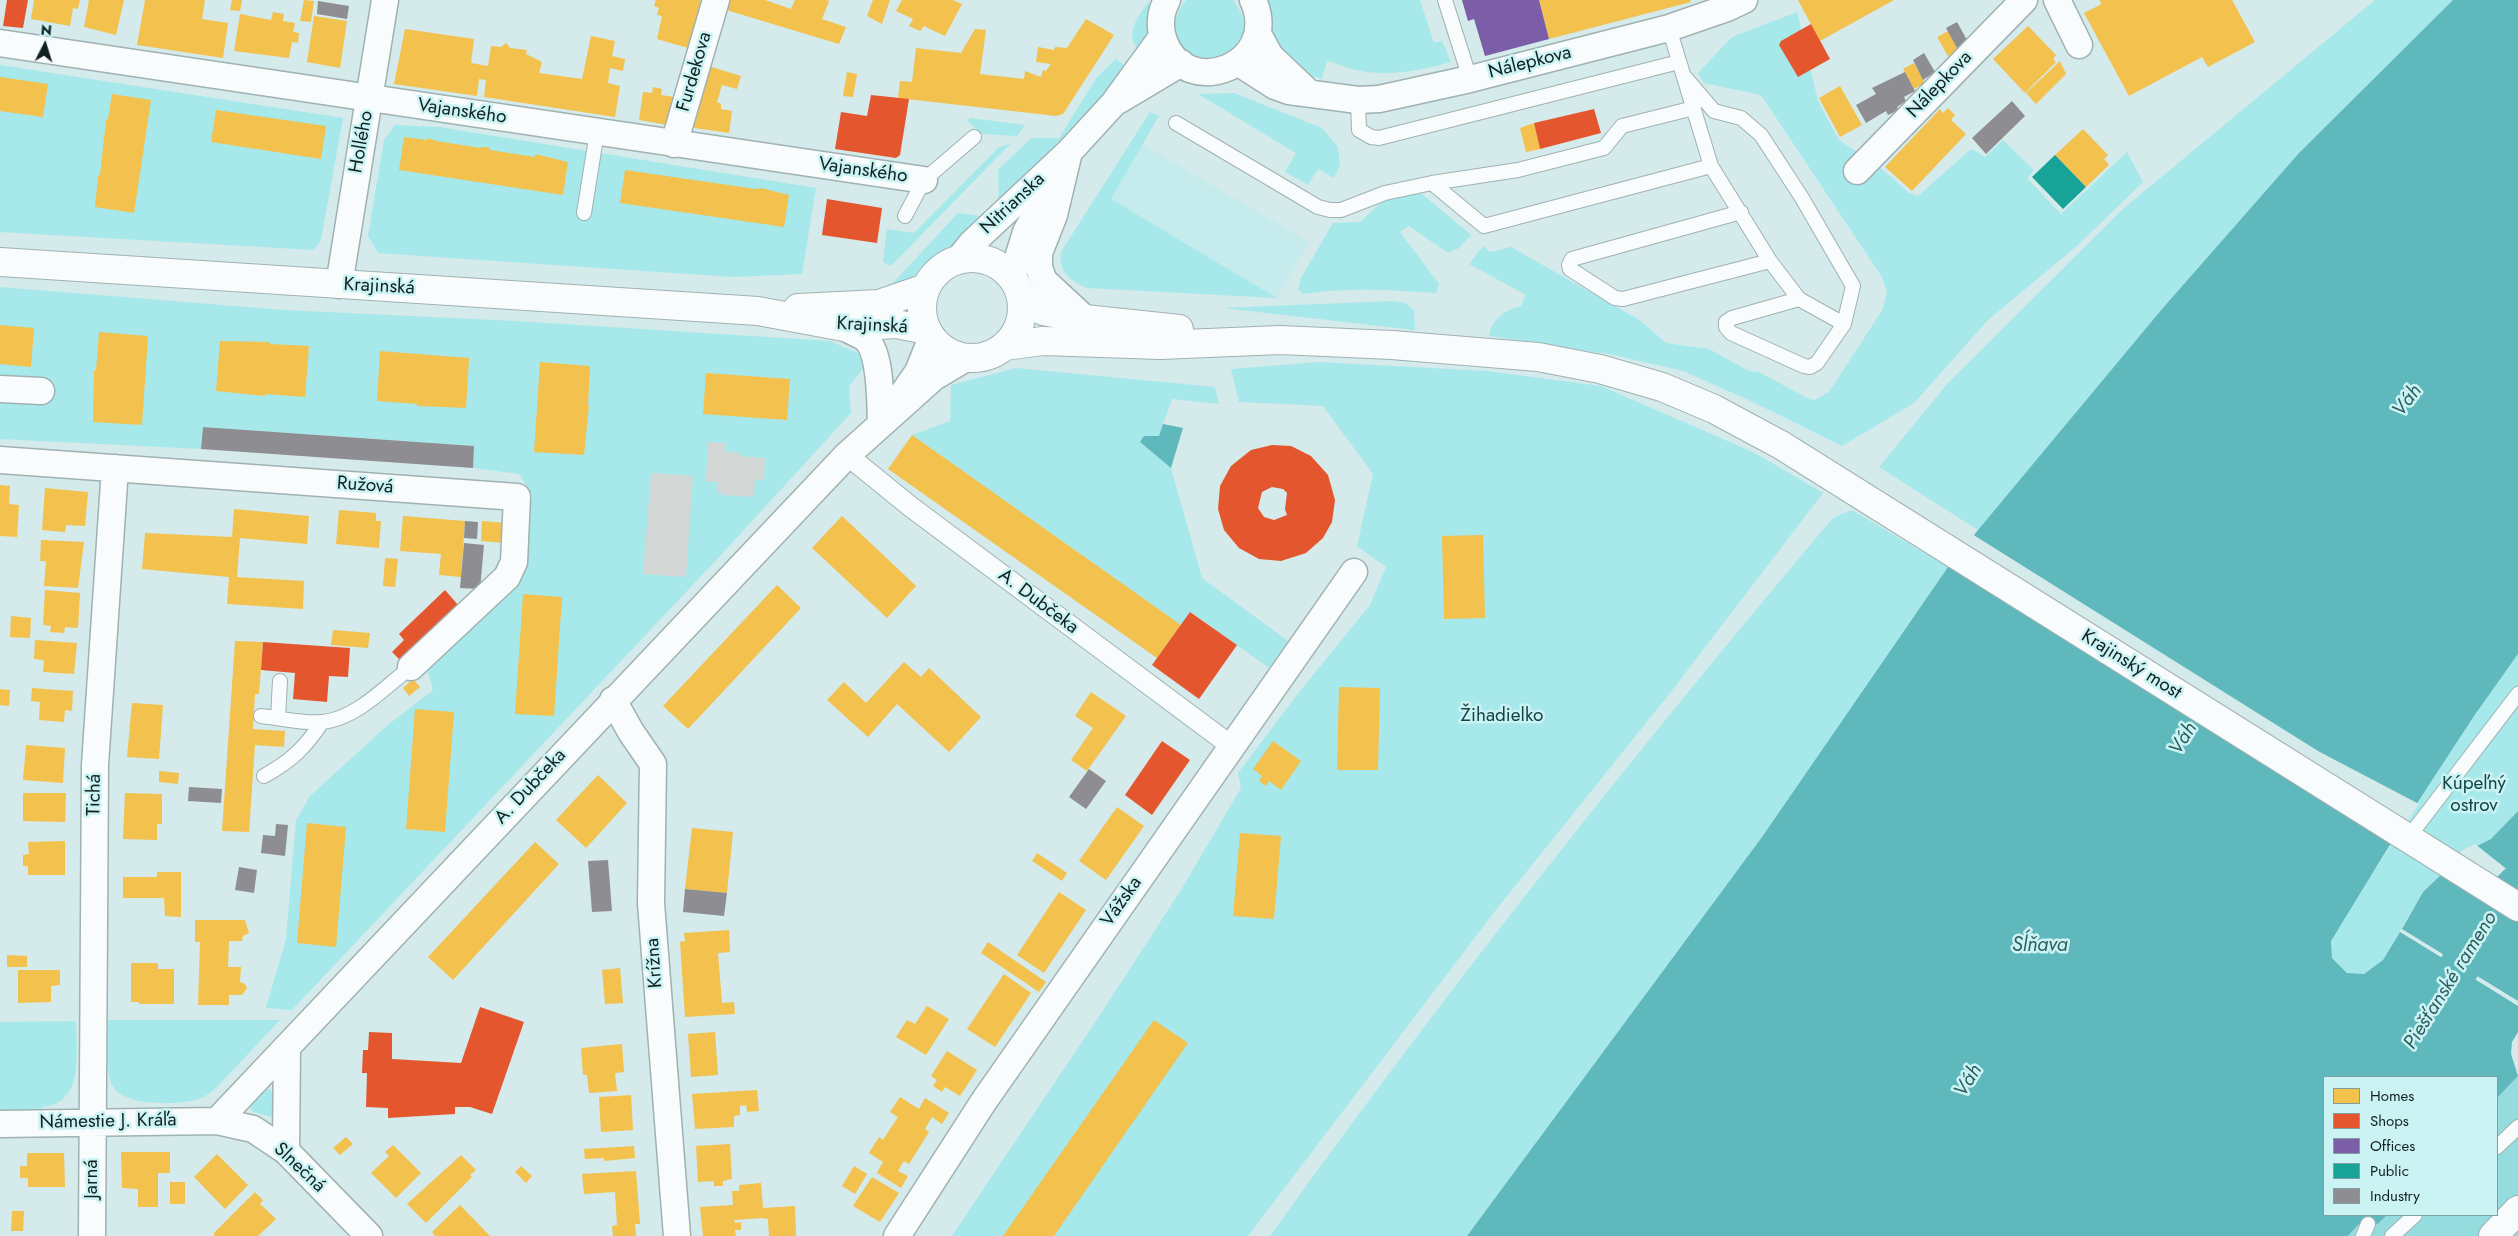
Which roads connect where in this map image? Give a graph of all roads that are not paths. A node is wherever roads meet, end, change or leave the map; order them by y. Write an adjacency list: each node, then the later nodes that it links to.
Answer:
1 (385, 0): 20 (street, Hollého)
2 (716, 0): 27 (street, Furdekova)
3 (1253, 0): 10 (street)
4 (1445, 0): 18 (lane)
5 (1744, 0): 9 (street, Nálepkova)
6 (2024, 0): 30 (street, Nálepkova)
7 (2057, 0): 13 (street)
8 (1161, 3): 11 (street)
9 (1669, 28): 14 (lane); 18 (street, Nálepkova)
10 (1258, 34): 16 (street); 19 (street)
11 (1162, 37): 15 (street); 22 (street, Nitrianska)
12 (0, 44): 20 (street, Vajanského)
13 (2079, 45)
14 (1679, 62): 17 (lane); 21 (lane)
15 (1181, 63): 16 (street); 22 (street, Nitrianska)
16 (1239, 63): 19 (street, Nálepkova)
17 (1684, 76): 23 (lane); 45 (lane)
18 (1470, 78): 21 (street, Nálepkova)
19 (1310, 94): 21 (street, Nálepkova)
20 (370, 99): 25 (street, Vajanského); 39 (street, Hollého)
21 (1358, 100)
22 (1114, 103): 28 (street, Nitrianska)
23 (1694, 108): 29 (lane); 32 (lane)
24 (1176, 123): 32 (lane)
25 (597, 132): 27 (street, Vajanského); 34 (lane)
26 (974, 136): 31 (lane)
27 (674, 144): 31 (street, Vajanského)
28 (1069, 152): 36 (street, Nitrianska); 40 (street, Nitrianska); 44 (street)
29 (1712, 166): 32 (lane); 33 (lane)
30 (1857, 170)
31 (924, 180): 35 (lane)
32 (1432, 183)
33 (1741, 212): 37 (lane); 37 (lane)
34 (584, 213)
35 (905, 216)
36 (959, 259): 40 (main road); 41 (main road)
37 (1770, 261): 42 (lane)
38 (0, 262): 39 (main road, Krajinská)
39 (339, 285): 43 (main road, Krajinská)
40 (1017, 287): 44 (main road); 49 (main road)
41 (926, 288): 43 (main road, Krajinská); 47 (main road)
42 (1799, 299): 45 (lane); 45 (lane)
43 (758, 311): 46 (main road, Krajinská)
44 (1085, 319): 48 (main road)
45 (1844, 324)
46 (844, 327): 47 (main road, Krajinská); 53 (street)
47 (929, 334): 50 (main road); 53 (street, A. Dubčeka)
48 (1280, 340): 49 (main road); 67 (main road, Krajinský most)
49 (1005, 346): 50 (main road)
50 (966, 358): 53 (street, A. Dubčeka)
51 (0, 388): 52 (street)
52 (40, 391)
53 (881, 424): 54 (street, A. Dubčeka)
54 (847, 455): 61 (street, A. Dubčeka); 65 (street, A. Dubčeka)
55 (0, 460): 56 (street, Ružová)
56 (114, 468): 58 (street, Ružová); 71 (street, Tichá)
57 (1354, 572): 65 (street, Vážska)
58 (411, 668): 64 (lane)
59 (280, 680): 63 (lane)
60 (2518, 694): 67 (lane)
61 (613, 700): 69 (street, A. Dubčeka); 80 (street, Krížna)
62 (261, 716): 63 (lane)
63 (278, 718): 64 (lane)
64 (322, 722): 66 (lane)
65 (1230, 745): 81 (street, Vážska)
66 (264, 776)
67 (2408, 838): 68 (main road, Krajinský most)
68 (2518, 907)
69 (287, 1048): 70 (street, A. Dubčeka); 75 (street)
70 (217, 1121): 71 (street, Námestie J. Kráľa); 75 (street, Slnečná)
71 (92, 1123): 72 (street, Námestie J. Kráľa); 78 (street, Jarná)
72 (0, 1124)
73 (2518, 1128): 74 (lane)
74 (2498, 1146)
75 (286, 1151): 79 (street, Slnečná)
76 (2518, 1210): 83 (main road)
77 (2414, 1216): 82 (lane)
78 (92, 1236)
79 (369, 1236)
80 (677, 1236)
81 (897, 1236)
82 (2392, 1236)
83 (2493, 1236)

